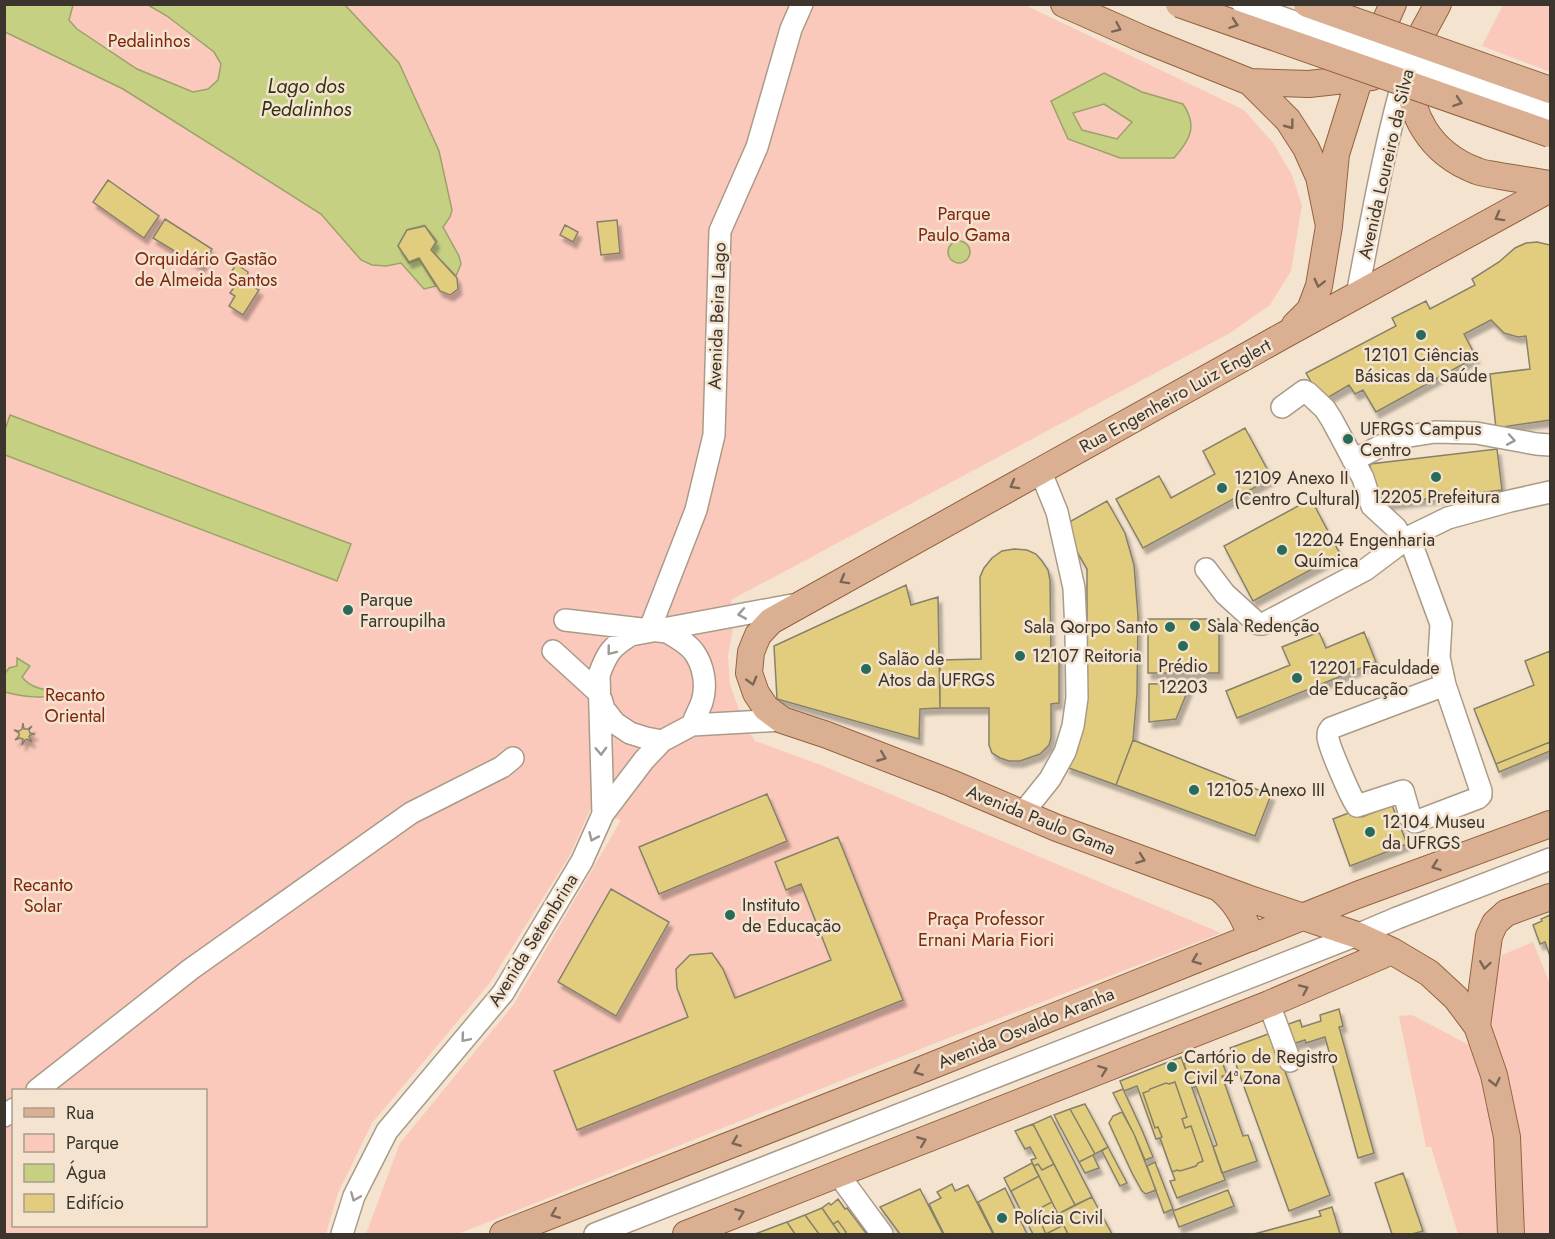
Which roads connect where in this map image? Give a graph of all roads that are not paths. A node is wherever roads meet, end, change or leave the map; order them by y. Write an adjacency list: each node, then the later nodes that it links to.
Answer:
1 (802, 4): 27 (street, Avenida Beira Lago)
2 (1064, 4): 10 (main road, one-way to 10)
3 (1179, 4): 13 (main road, one-way to 13, bridge)
4 (1243, 4): 12 (street, bridge)
5 (1307, 4): 11 (main road, bridge)
6 (1393, 4): 9 (main road)
7 (1438, 4): 8 (main road, Avenida Loureiro da Silva)
8 (1412, 52): 9 (main road); 14 (main road); 16 (street, Avenida Loureiro da Silva)
9 (1359, 80): 10 (main road); 15 (main road)
10 (1250, 82): 15 (main road, one-way to 15)
11 (1551, 90)
12 (1551, 112)
13 (1551, 135)
14 (1551, 187): 16 (main road, Rua Engenheiro Luiz Englert, one-way to 16)
15 (1329, 226): 17 (main road, one-way to 17)
16 (1357, 295): 17 (main road, Rua Engenheiro Luiz Englert)
17 (1286, 334): 21 (main road, Rua Engenheiro Luiz Englert)
18 (1282, 407): 20 (street)
19 (1551, 445): 20 (street, one-way to 19)
20 (1353, 460): 23 (street)
21 (1041, 470): 25 (main road, Rua Engenheiro Luiz Englert, one-way to 25); 36 (street)
22 (1551, 492): 23 (street)
23 (1406, 539): 24 (street); 29 (street)
24 (1206, 569)
25 (799, 604): 27 (street, Avenida Setembrina, one-way to 27); 31 (main road, Avenida Paulo Gama, one-way to 31)
26 (565, 620): 27 (street)
27 (649, 631): 30 (street, Avenida Setembrina, one-way to 30); 32 (street)
28 (553, 651): 30 (street)
29 (1445, 685): 29 (street)
30 (599, 693): 33 (street); 35 (street, Avenida Setembrina, one-way to 35)
31 (782, 720): 32 (street, Avenida Paulo Gama); 36 (main road, Avenida Paulo Gama, one-way to 36)
32 (692, 724): 33 (street, Avenida Paulo Gama)
33 (662, 741): 35 (street, Avenida Paulo Gama)
34 (513, 758): 48 (street)
35 (603, 814): 50 (street, Avenida Setembrina, one-way to 50)
36 (1022, 814): 39 (main road, Avenida Paulo Gama, one-way to 39)
37 (1551, 824): 41 (main road, Avenida Osvaldo Aranha, one-way to 41)
38 (1551, 859): 42 (street)
39 (1217, 887): 41 (main road, Avenida Paulo Gama); 43 (main road)
40 (1551, 897): 46 (main road, one-way to 46)
41 (1302, 916): 42 (main road, Avenida Paulo Gama); 43 (main road, Avenida Osvaldo Aranha)
42 (1357, 935): 44 (main road, Avenida Paulo Gama); 52 (street)
43 (1251, 938): 51 (main road, Avenida Osvaldo Aranha, one-way to 51)
44 (1392, 951): 45 (main road, one-way to 44); 46 (main road, Avenida Paulo Gama)
45 (1269, 1004): 47 (street); 49 (main road, one-way to 45)
46 (1477, 1026): 55 (main road, one-way to 55)
47 (1290, 1061)
48 (38, 1089)
49 (838, 1174): 53 (main road, one-way to 49); 54 (street)
50 (342, 1234)
51 (503, 1234)
52 (595, 1234)
53 (686, 1234)
54 (882, 1234)
55 (1512, 1234)

